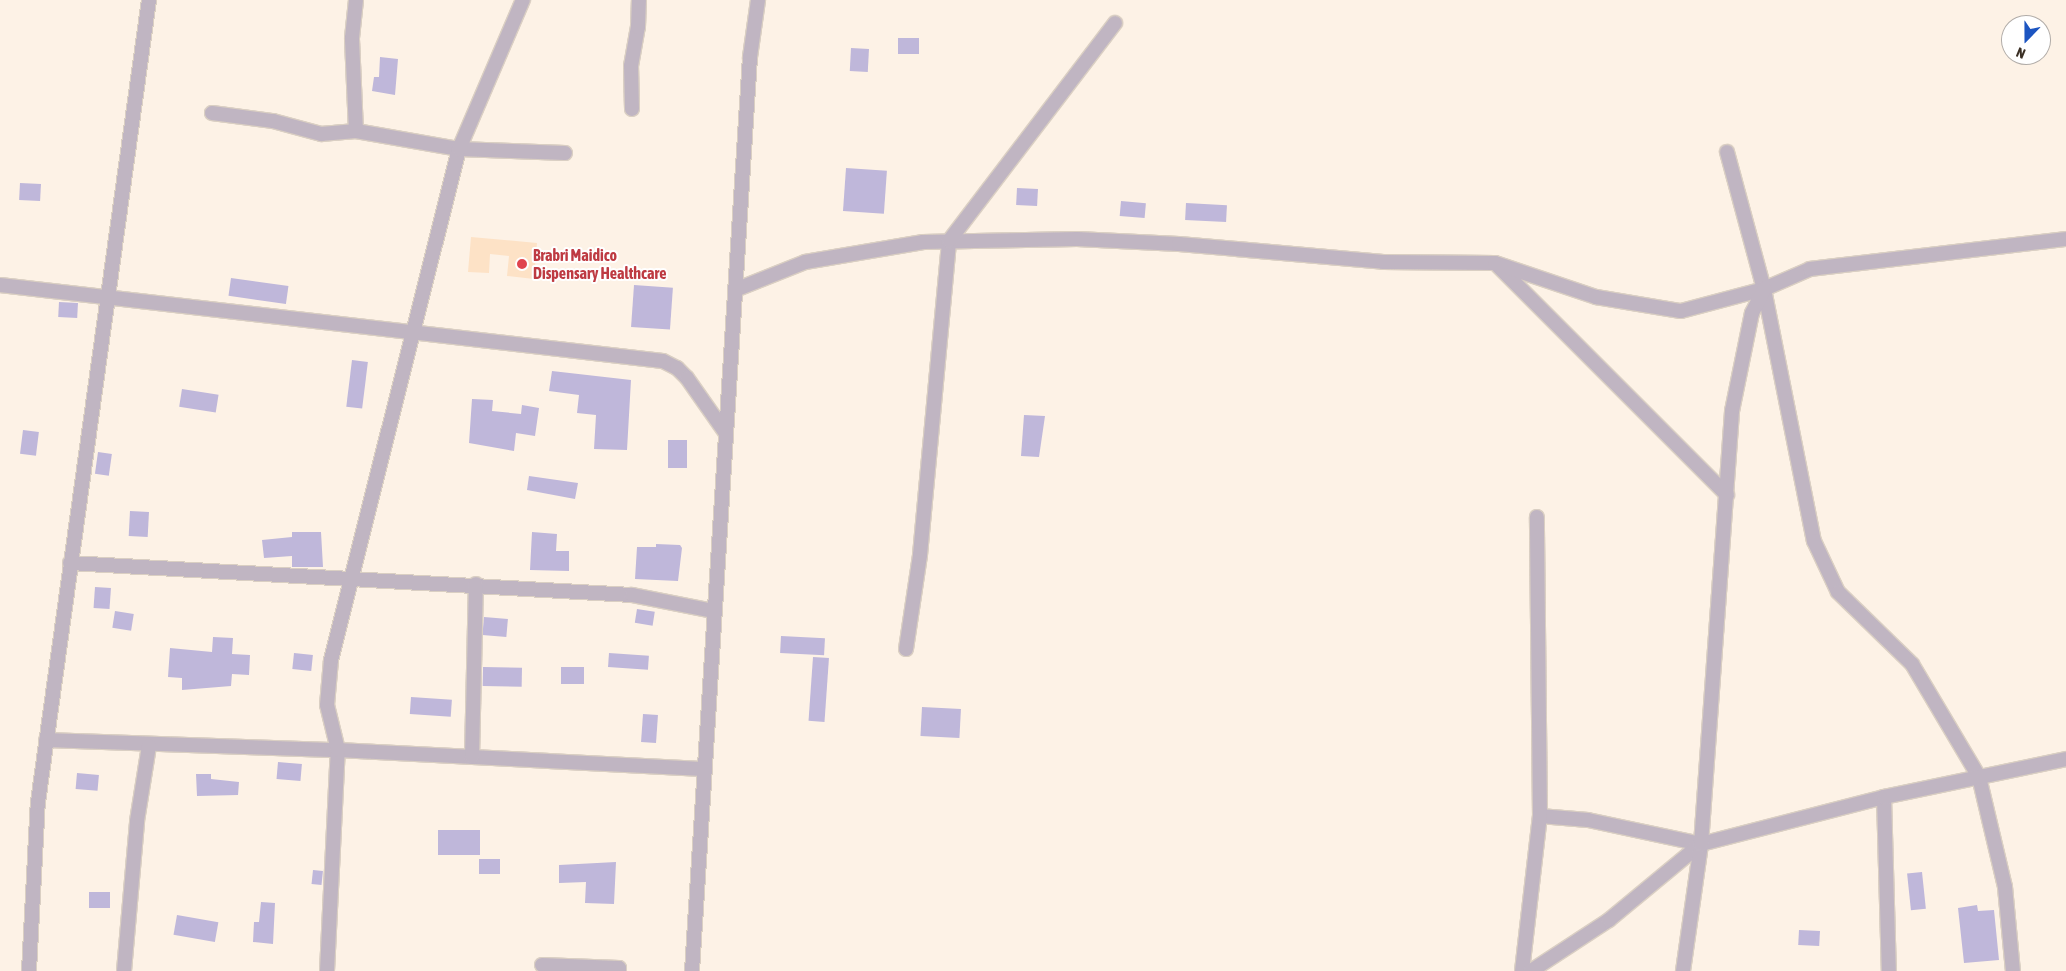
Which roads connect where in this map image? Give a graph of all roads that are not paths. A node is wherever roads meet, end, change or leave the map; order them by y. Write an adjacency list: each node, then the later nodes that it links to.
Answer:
1 (148, 0): 19 (street)
2 (356, 0): 9 (street)
3 (523, 0): 10 (street)
4 (639, 0): 7 (street)
5 (760, 1): 18 (street)
6 (1115, 23): 14 (street)
7 (632, 109)
8 (212, 113): 9 (street)
9 (356, 131): 10 (street)
10 (459, 149): 12 (street); 20 (street)
11 (1726, 152): 17 (street)
12 (565, 153)
13 (2066, 239): 17 (street)
14 (949, 241): 15 (street); 18 (street); 28 (street)
15 (1494, 263): 17 (street); 22 (street)
16 (0, 285): 19 (street)
17 (1764, 289): 22 (street); 35 (street)
18 (735, 290): 21 (street)
19 (106, 297): 20 (street); 24 (street)
20 (412, 332): 21 (street); 25 (street)
21 (725, 432): 27 (street)
22 (1726, 495): 38 (street)
23 (1537, 517): 37 (street)
24 (70, 563): 25 (street); 29 (street)
25 (349, 579): 26 (street); 31 (street)
26 (476, 584): 27 (street); 32 (street)
27 (713, 611): 34 (street)
28 (906, 649)
29 (46, 740): 30 (street); 40 (street)
30 (148, 746): 31 (street); 41 (street)
31 (338, 750): 32 (street); 42 (street)
32 (472, 756): 34 (street)
33 (2066, 759): 35 (street)
34 (703, 769): 44 (street)
35 (1979, 777): 36 (street); 49 (street)
36 (1884, 797): 38 (street); 48 (street)
37 (1540, 816): 38 (street); 45 (street)
38 (1701, 844): 46 (street); 47 (street)
39 (542, 966): 43 (street)
40 (29, 971)
41 (124, 971)
42 (327, 971)
43 (619, 971)
44 (692, 971)
45 (1522, 971)
46 (1531, 971)
47 (1683, 971)
48 (1889, 971)
49 (2012, 971)

